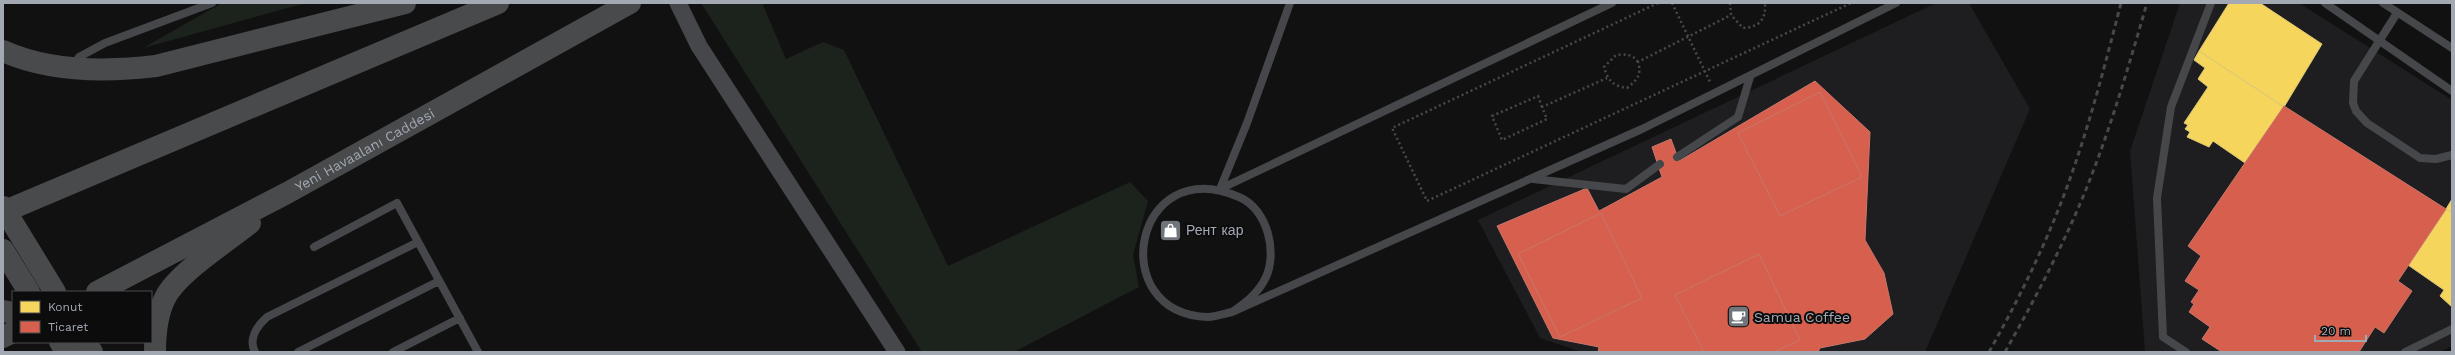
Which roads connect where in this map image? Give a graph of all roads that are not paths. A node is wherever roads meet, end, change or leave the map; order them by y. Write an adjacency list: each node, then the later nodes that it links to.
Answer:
1 (212, 3): 16 (lane)
2 (405, 3): 16 (main road)
3 (498, 3): 25 (main road)
4 (630, 3): 24 (main road, Yeni Havaalanı Caddesi)
5 (678, 3): 50 (street)
6 (1290, 3): 23 (lane)
7 (1612, 3): 23 (lane)
8 (1896, 3): 17 (lane)
9 (2211, 3): 51 (lane)
10 (2324, 3): 13 (lane)
11 (2382, 3): 12 (lane)
12 (2397, 13): 13 (lane); 14 (lane)
13 (2379, 42): 18 (lane); 19 (lane)
14 (2452, 48)
15 (3, 51): 16 (main road)
16 (73, 67)
17 (1750, 77): 20 (lane); 22 (lane)
18 (2452, 91)
19 (2452, 155)
20 (1677, 156)
21 (1660, 164): 22 (lane)
22 (1532, 179): 36 (lane)
23 (1220, 189): 36 (lane); 36 (lane)
24 (287, 192): 35 (main road, Yeni Havaalanı Caddesi); 45 (main road)
25 (30, 202): 27 (main road); 28 (main road)
26 (3, 207): 34 (main road, bridge)
27 (3, 212)
28 (3, 223)
29 (418, 242): 30 (lane); 32 (lane); 46 (lane)
30 (314, 247)
31 (3, 250): 33 (main road)
32 (439, 281): 37 (lane); 47 (lane)
33 (28, 291)
34 (54, 291)
35 (99, 291)
36 (1232, 312)
37 (460, 318): 48 (lane); 49 (lane)
38 (2452, 329): 52 (lane)
39 (12, 332): 40 (main road)
40 (3, 337)
41 (61, 343): 43 (main road)
42 (86, 343): 44 (main road)
43 (66, 352)
44 (92, 352)
45 (155, 352)
46 (255, 352)
47 (298, 352)
48 (393, 352)
49 (478, 352)
50 (897, 352)
51 (2186, 352)
52 (2406, 352)

